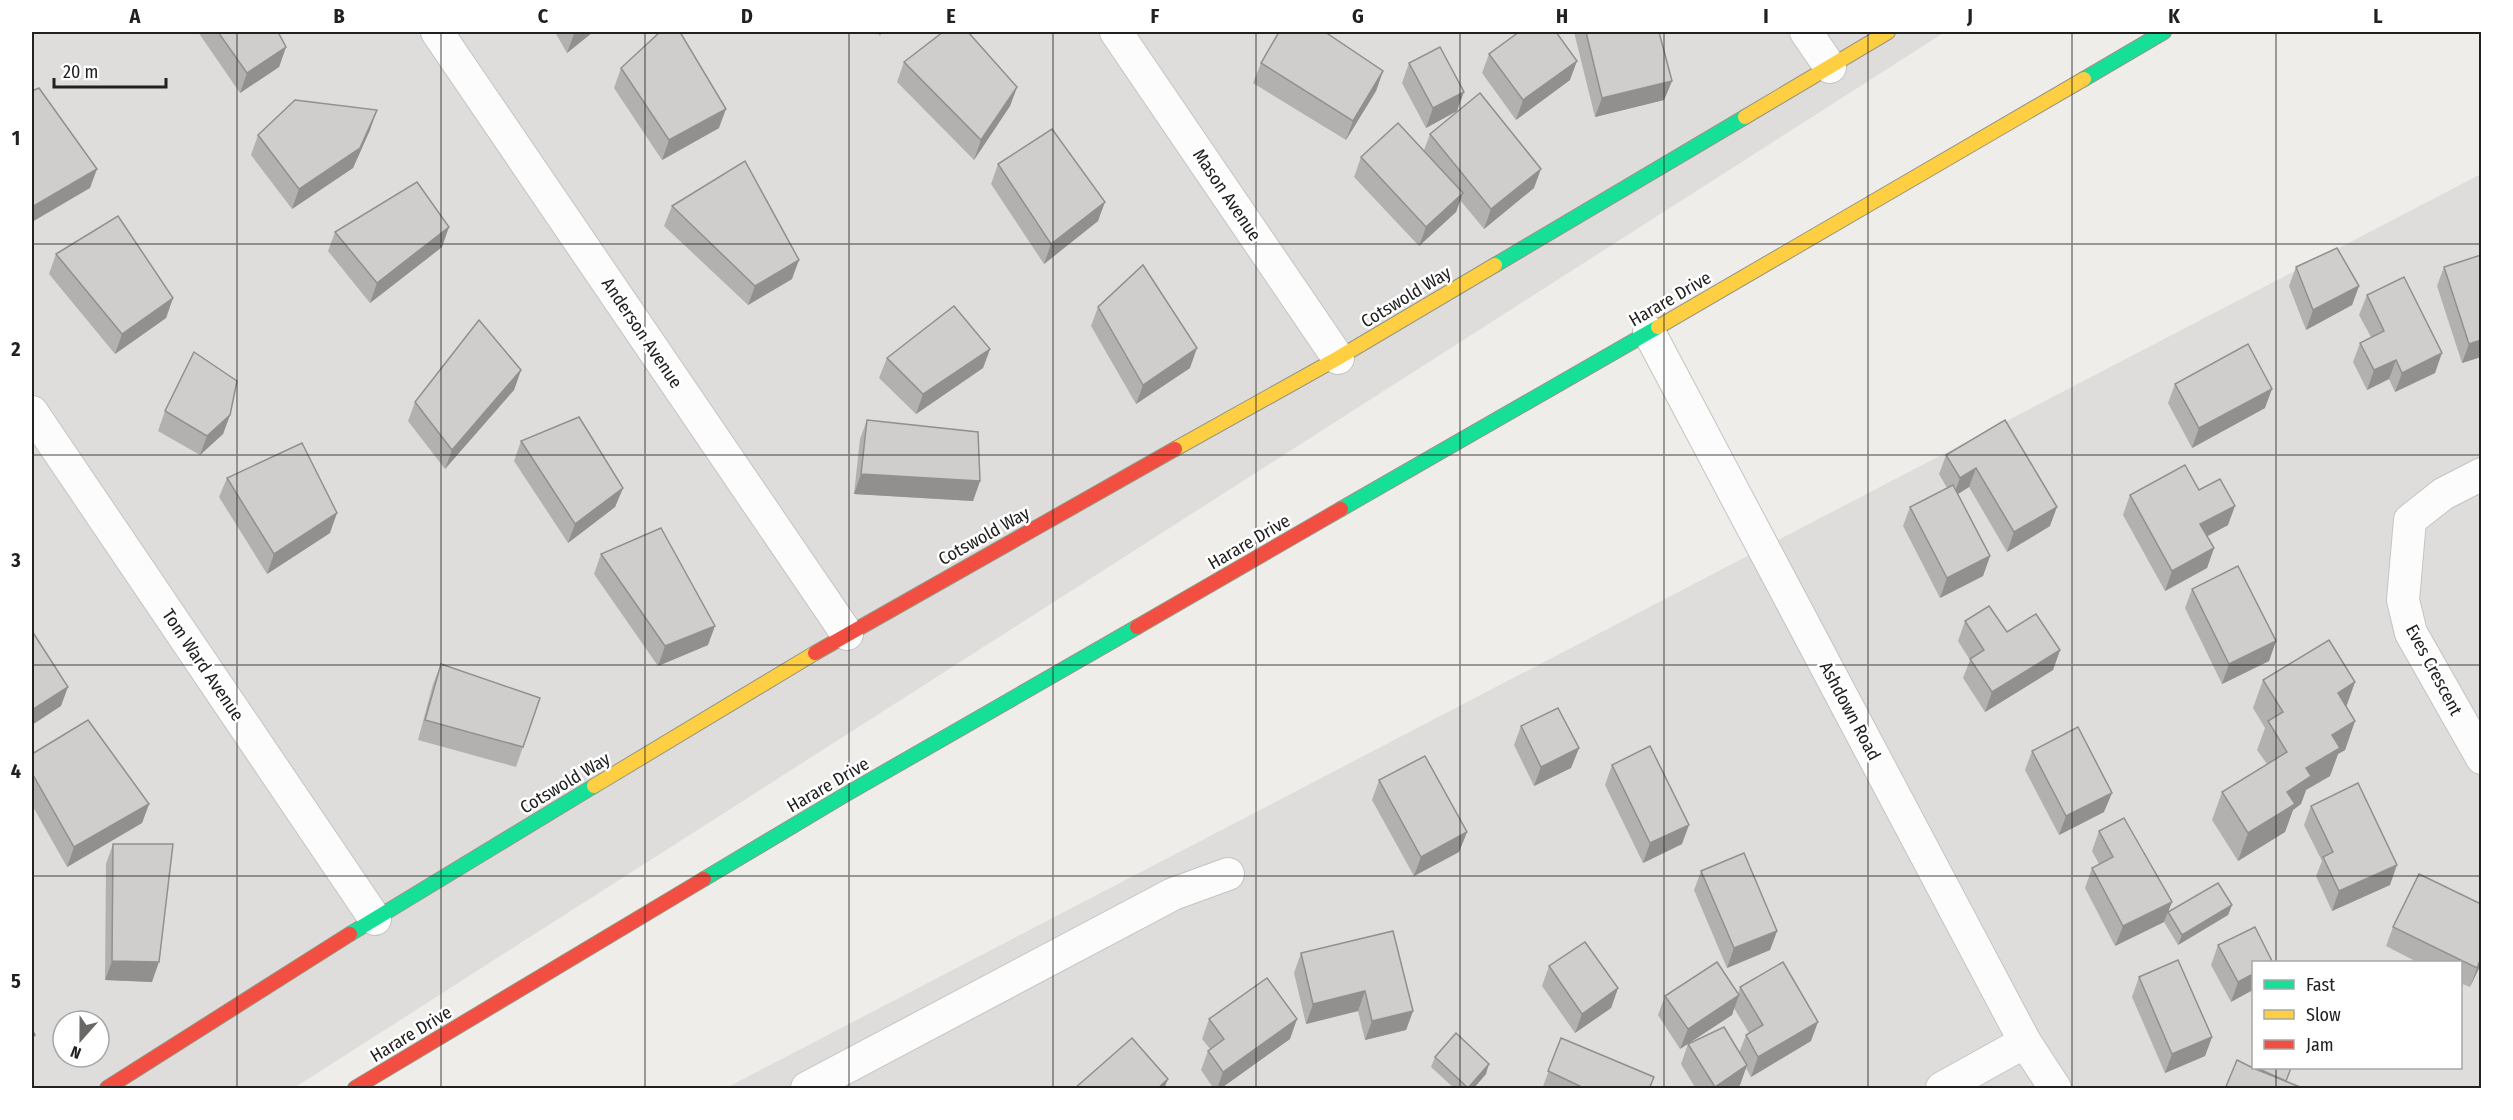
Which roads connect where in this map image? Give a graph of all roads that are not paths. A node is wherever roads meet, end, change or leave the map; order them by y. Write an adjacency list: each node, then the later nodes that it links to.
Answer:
1 (437, 32): 11 (street, Anderson Avenue)
2 (1116, 32): 8 (street, Mason Avenue)
3 (1806, 32): 6 (street)
4 (1888, 32): 6 (street, Cotswold Way)
5 (2164, 32): 7 (street, Harare Drive)
6 (1830, 67): 8 (street, Cotswold Way)
7 (1649, 332): 15 (street, Ashdown Road); 18 (street, Harare Drive)
8 (1338, 358): 11 (street, Cotswold Way)
9 (32, 412): 14 (street, Tom Ward Avenue)
10 (2481, 474): 12 (street, Eves Crescent)
11 (847, 634): 14 (street, Cotswold Way)
12 (2481, 758)
13 (1228, 874): 16 (street)
14 (375, 919): 17 (street, Cotswold Way)
15 (2025, 1042): 19 (street); 20 (street, Ashdown Road)
16 (820, 1086)
17 (107, 1089)
18 (355, 1089)
19 (1941, 1089)
20 (2055, 1089)

